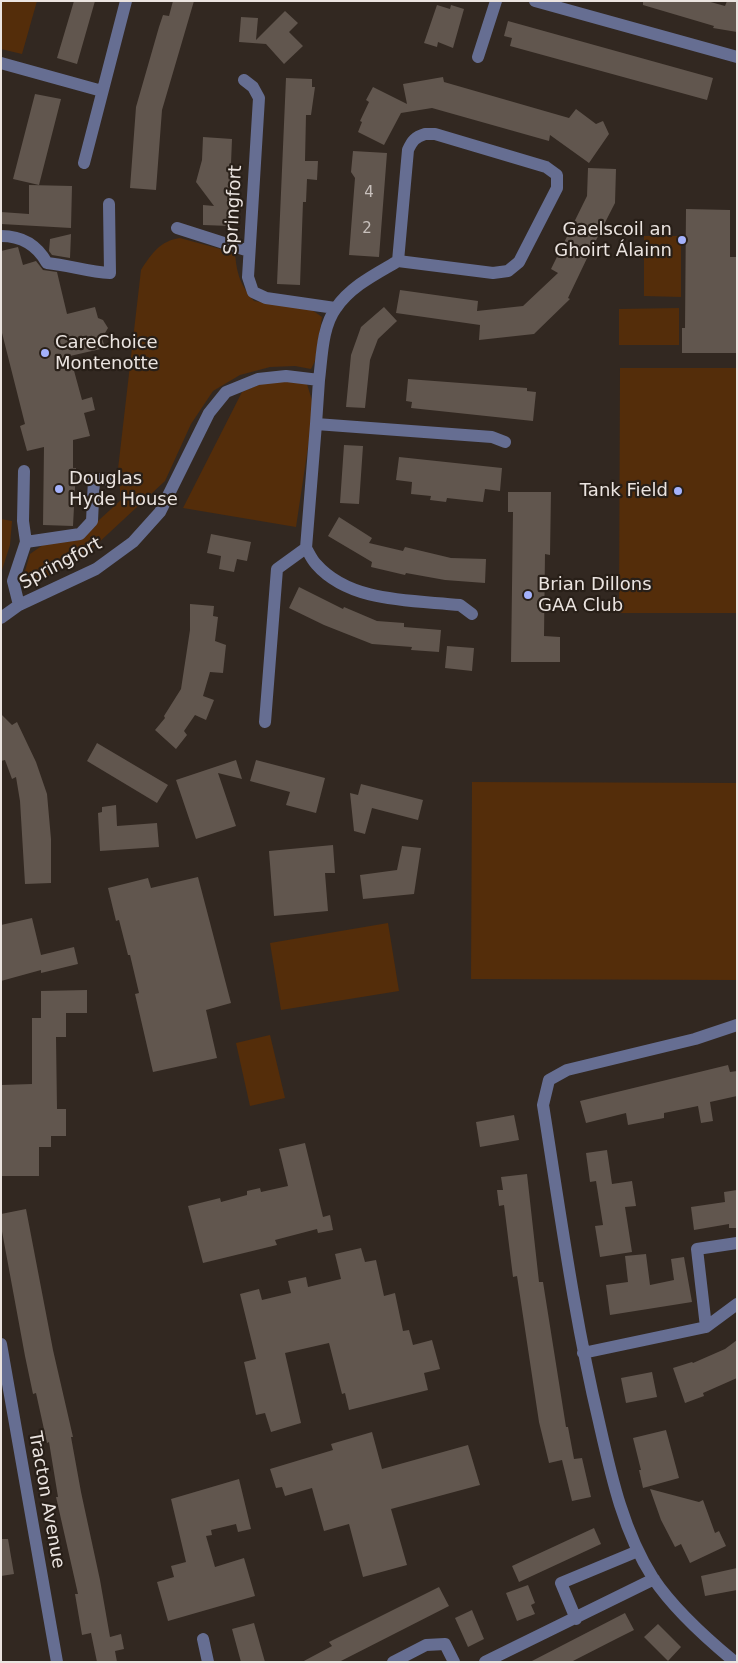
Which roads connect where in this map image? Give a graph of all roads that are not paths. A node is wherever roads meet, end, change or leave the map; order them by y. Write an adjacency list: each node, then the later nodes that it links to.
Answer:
1 (126, 1): 8 (street)
2 (496, 1): 4 (street)
3 (535, 1): 5 (street)
4 (478, 57)
5 (737, 57)
6 (1, 63): 8 (street)
7 (244, 80): 13 (street, Springfort)
8 (102, 92): 9 (street)
9 (84, 162)
10 (109, 204): 12 (street)
11 (177, 228): 13 (street)
12 (1, 236)
13 (249, 250): 15 (street, Springfort)
14 (398, 261): 14 (street); 15 (street)
15 (336, 308): 16 (street)
16 (319, 380): 17 (street); 23 (street, Springfort)
17 (316, 424): 18 (street); 22 (street)
18 (505, 442)
19 (24, 471): 21 (street)
20 (110, 480): 21 (street)
21 (26, 542): 23 (street)
22 (306, 548): 24 (street); 26 (street)
23 (19, 605): 25 (street, Springfort)
24 (472, 614)
25 (1, 618)
26 (265, 722)
27 (737, 1026): 32 (street)
28 (737, 1243): 30 (street)
29 (737, 1304): 30 (street)
30 (706, 1327): 32 (street)
31 (1, 1344): 37 (street, Tracton Avenue)
32 (583, 1353): 33 (street)
33 (638, 1550): 34 (street); 35 (street)
34 (654, 1579): 35 (street); 42 (street)
35 (576, 1619): 41 (street)
36 (203, 1639): 38 (street)
37 (57, 1662)
38 (208, 1662)
39 (393, 1662): 40 (street)
40 (454, 1662)
41 (485, 1662)
42 (735, 1662)

